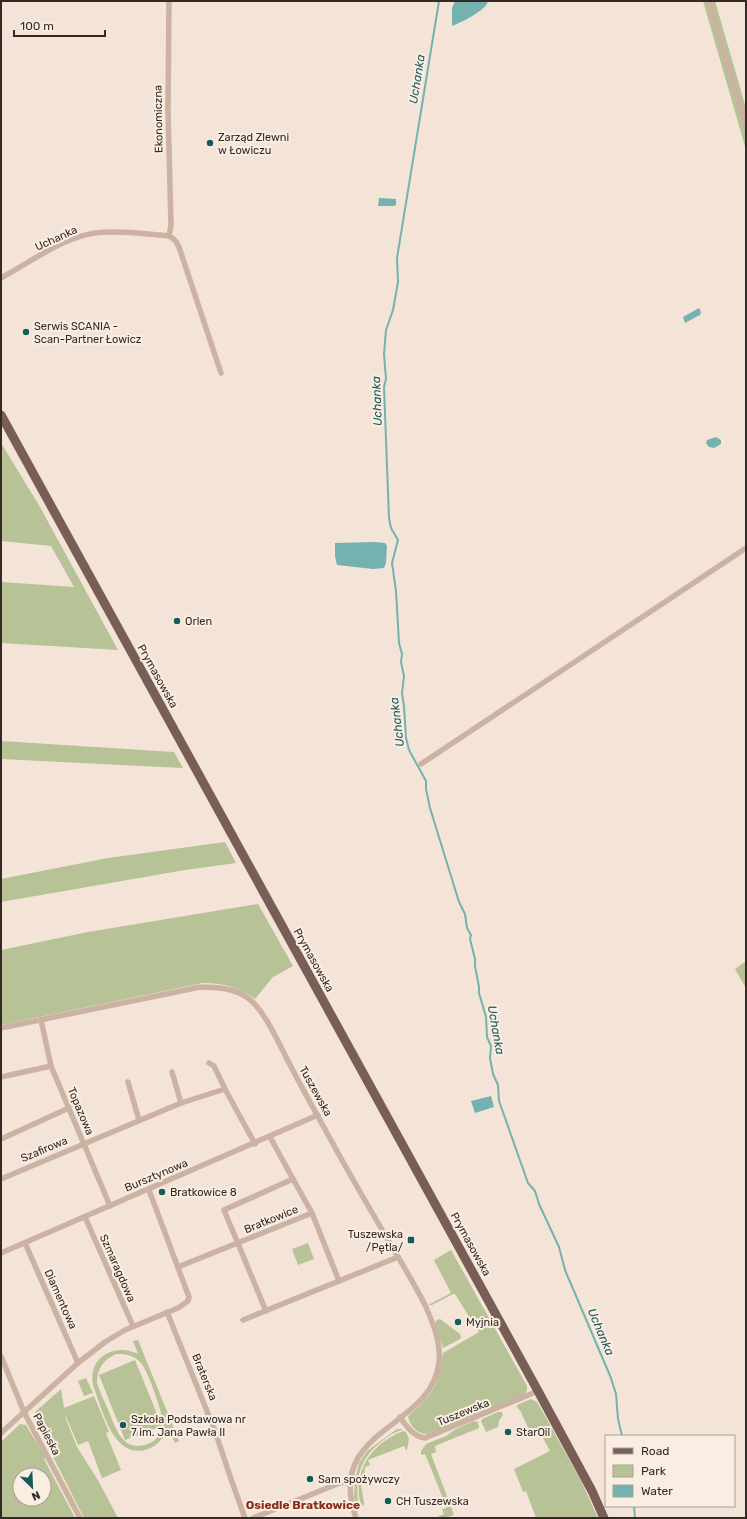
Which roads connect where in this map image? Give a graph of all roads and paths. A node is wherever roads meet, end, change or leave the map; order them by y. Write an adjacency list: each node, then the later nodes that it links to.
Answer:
1 (169, 1): 4 (street, Ekonomiczna)
2 (709, 1): 3 (street)
3 (746, 126)
4 (169, 236): 5 (street, Uchanka); 6 (street)
5 (1, 278)
6 (221, 372)
7 (1, 415): 44 (main road, Prymasowska)
8 (746, 548): 9 (street)
9 (421, 764)
10 (41, 1020): 11 (street, Tuszewska); 13 (street, Topazowa); 20 (street, Tuszewska)
11 (1, 1028)
12 (209, 1063): 17 (street)
13 (51, 1066): 15 (street); 19 (street, Topazowa)
14 (172, 1072): 18 (street)
15 (1, 1077)
16 (128, 1082): 21 (street)
17 (225, 1089): 18 (street, Szafirowa); 25 (street)
18 (181, 1103): 21 (street, Szafirowa)
19 (69, 1108): 22 (street); 24 (street, Topazowa)
20 (318, 1115): 23 (street, Bursztynowa); 35 (street, Tuszewska)
21 (139, 1120): 24 (street, Szafirowa)
22 (1, 1139)
23 (272, 1139): 25 (street, Bursztynowa); 27 (street, Bratkowice)
24 (84, 1144): 26 (street, Szafirowa); 29 (street, Topazowa)
25 (255, 1144): 28 (street, Bursztynowa)
26 (1, 1179)
27 (293, 1179): 30 (street, Bratkowice); 33 (street, Bratkowice)
28 (148, 1190): 29 (street, Bursztynowa); 36 (street)
29 (110, 1206): 31 (street, Bursztynowa)
30 (312, 1213): 33 (street, Bratkowice); 37 (street, Bratkowice)
31 (85, 1217): 32 (street, Bursztynowa); 41 (street, Szmaragdowa)
32 (25, 1243): 34 (street, Bursztynowa); 43 (street, Diamentowa)
33 (237, 1243): 36 (street, Bratkowice); 38 (street, Bratkowice)
34 (1, 1253)
35 (398, 1258): 37 (street); 46 (street, Tuszewska)
36 (178, 1267): 39 (street)
37 (339, 1280): 38 (street)
38 (266, 1311): 40 (street)
39 (167, 1312): 41 (street); 50 (street, Braterska)
40 (243, 1320)
41 (133, 1326): 43 (street)
42 (1, 1357): 45 (street, Papieska)
43 (78, 1363): 45 (street)
44 (538, 1392): 46 (street, Tuszewska); 53 (main road, Prymasowska)
45 (24, 1412): 47 (street); 49 (street, Papieska)
46 (400, 1417): 48 (street, Tuszewska)
47 (1, 1433)
48 (350, 1483): 51 (street); 52 (street, Tuszewska)
49 (80, 1518)
50 (245, 1518)
51 (253, 1518)
52 (356, 1518)
53 (604, 1518)

